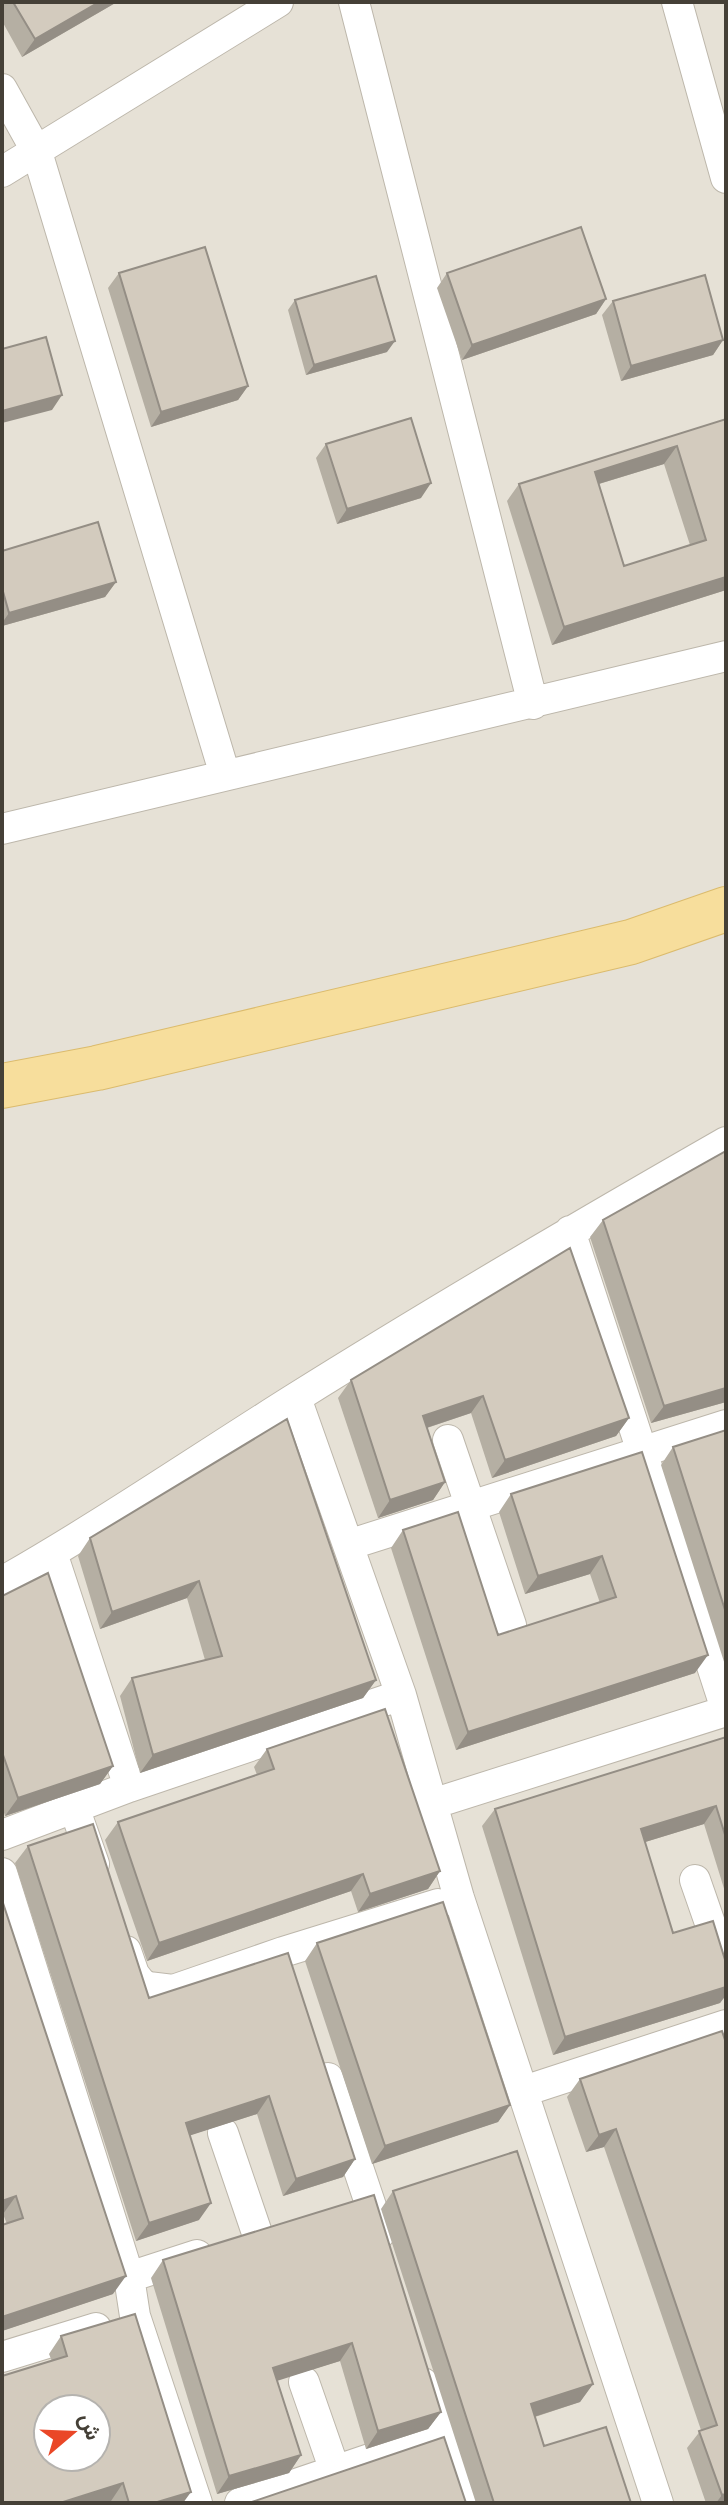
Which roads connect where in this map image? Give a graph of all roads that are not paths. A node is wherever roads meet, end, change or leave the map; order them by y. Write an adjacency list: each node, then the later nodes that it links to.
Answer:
1 (278, 2): 5 (street)
2 (354, 2): 9 (street)
3 (677, 2): 7 (street)
4 (2, 89): 5 (street)
5 (37, 152): 6 (street); 10 (street)
6 (2, 172)
7 (726, 178)
8 (726, 656): 9 (street)
9 (533, 704): 10 (street)
10 (225, 775): 11 (street)
11 (2, 829)
12 (726, 909): 14 (main road)
13 (726, 938): 14 (main road)
14 (631, 942): 15 (main road)
15 (2, 1086)
16 (726, 1142): 17 (street)
17 (570, 1231): 18 (street); 21 (street)
18 (296, 1398): 23 (street); 24 (street)
19 (726, 1425): 21 (street)
20 (448, 1440): 22 (street)
21 (642, 1452): 22 (street); 28 (street)
22 (471, 1506): 23 (street); 26 (street)
23 (348, 1545): 27 (street)
24 (52, 1553): 25 (street); 29 (street)
25 (2, 1582)
26 (511, 1625)
27 (401, 1695): 29 (street); 30 (street)
28 (726, 1710): 30 (street)
29 (129, 1787): 31 (street)
30 (432, 1804): 36 (street)
31 (75, 1810): 32 (street); 35 (street)
32 (2, 1835)
33 (2, 1873): 48 (street)
34 (695, 1880): 39 (street)
35 (102, 1884)
36 (459, 1898): 38 (street); 43 (street)
37 (118, 1929): 38 (street)
38 (283, 1952): 40 (street)
39 (726, 1969)
40 (294, 1981)
41 (719, 2037): 43 (street)
42 (319, 2054): 46 (street)
43 (524, 2091): 58 (street)
44 (223, 2133): 48 (street)
45 (399, 2190): 46 (street)
46 (357, 2204): 47 (street)
47 (388, 2259)
48 (129, 2277): 49 (street)
49 (135, 2316): 50 (street); 55 (street)
50 (2, 2357)
51 (417, 2362): 53 (street)
52 (304, 2382): 54 (street)
53 (438, 2436): 54 (street); 57 (street)
54 (335, 2471): 56 (street)
55 (197, 2503)
56 (240, 2503)
57 (461, 2503)
58 (658, 2503)

